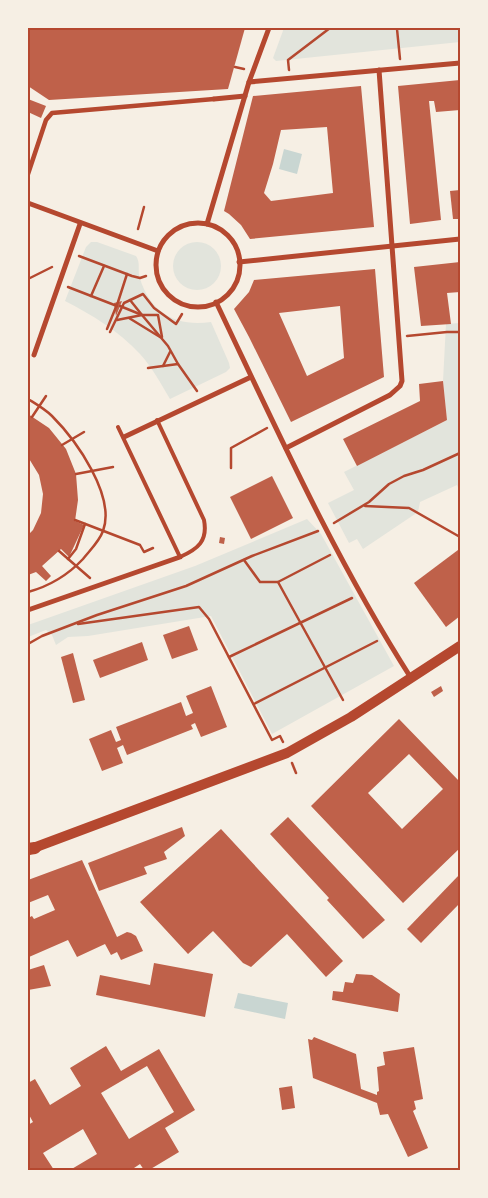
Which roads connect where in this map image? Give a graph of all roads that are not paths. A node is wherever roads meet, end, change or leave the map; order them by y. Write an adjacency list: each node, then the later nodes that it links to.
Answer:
1 (270, 28): 4 (street)
2 (460, 63): 3 (street)
3 (379, 70): 4 (street); 12 (street)
4 (249, 82): 5 (street)
5 (245, 96): 6 (street); 10 (street)
6 (214, 99): 7 (street)
7 (28, 174)
8 (28, 203): 9 (street)
9 (80, 224): 13 (street); 16 (street)
10 (207, 224): 13 (street); 14 (street)
11 (460, 239): 12 (street)
12 (393, 245): 14 (street); 21 (street)
13 (158, 251): 15 (street)
14 (239, 262): 15 (street)
15 (216, 302): 17 (street)
16 (34, 355)
17 (251, 376): 18 (street); 21 (street)
18 (157, 420): 20 (street); 22 (lane)
19 (118, 428): 20 (lane)
20 (124, 437): 22 (lane)
21 (286, 448): 25 (street)
22 (180, 558): 23 (street)
23 (28, 610)
24 (460, 646): 25 (main road)
25 (411, 678): 26 (main road)
26 (29, 849)

